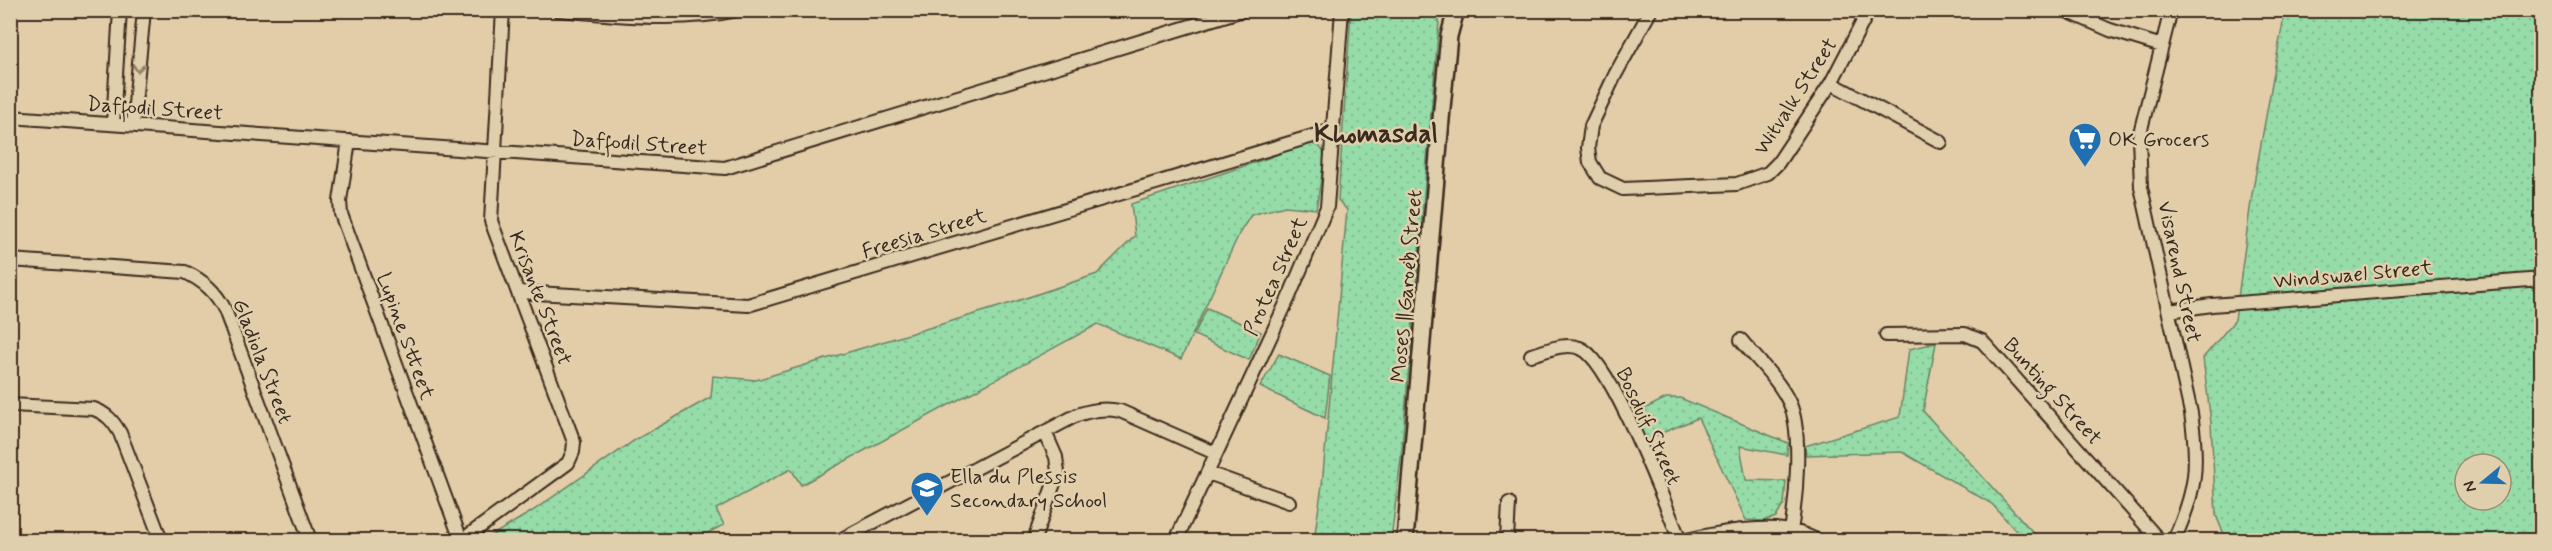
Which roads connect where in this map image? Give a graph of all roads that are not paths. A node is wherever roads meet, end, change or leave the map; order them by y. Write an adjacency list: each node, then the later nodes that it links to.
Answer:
1 (120, 10): 18 (street)
2 (144, 10): 19 (street, one-way to 19)
3 (503, 10): 23 (street, Krisante Street)
4 (558, 10): 5 (street)
5 (738, 10)
6 (1244, 10): 23 (street, Daffodil Street)
7 (1342, 10): 20 (street, Protea Street)
8 (1446, 10): 14 (main road, Moses ǁGaroëb Street)
9 (1456, 10): 14 (main road, Moses ǁGaroëb Street)
10 (1651, 10): 16 (street, Witvalk Street)
11 (1869, 10): 16 (street, Witvalk Street)
12 (2064, 10): 15 (street)
13 (2171, 10): 15 (street, Visarend Street)
14 (1449, 36): 44 (main road, Moses ǁGaroëb Street)
15 (2162, 46): 27 (street, Visarend Street)
16 (1831, 83): 22 (street)
17 (10, 117): 18 (street, Daffodil Street)
18 (113, 124): 19 (street, Daffodil Street)
19 (133, 125): 21 (street, Daffodil Street)
20 (1333, 130): 26 (street, Freesia Street); 33 (street, Protea Street)
21 (349, 141): 23 (street, Daffodil Street); 41 (street, Lupine Stteet)
22 (1941, 142)
23 (494, 152): 26 (street, Krisante Street)
24 (10, 260): 40 (street, Gladiola Street)
25 (2541, 279): 27 (street, Windswael Street)
26 (518, 292): 41 (street, Krisante Street)
27 (2169, 311): 50 (street, Visarend Street)
28 (1886, 335): 49 (street, Bunting Street)
29 (1741, 340): 37 (street)
30 (1531, 355): 46 (street, Bosduif Street)
31 (10, 405): 39 (street)
32 (1045, 432): 33 (street); 38 (street); 42 (street)
33 (1215, 453): 34 (street, Protea Street)
34 (1208, 473): 35 (street); 43 (street, Protea Street)
35 (1289, 502)
36 (1509, 503): 45 (street)
37 (1791, 531): 47 (street); 48 (street)
38 (1036, 534)
39 (161, 540)
40 (310, 540)
41 (461, 540)
42 (840, 540)
43 (1176, 540)
44 (1405, 540)
45 (1507, 540)
46 (1680, 540)
47 (1687, 540)
48 (1818, 540)
49 (2159, 540)
50 (2174, 540)

